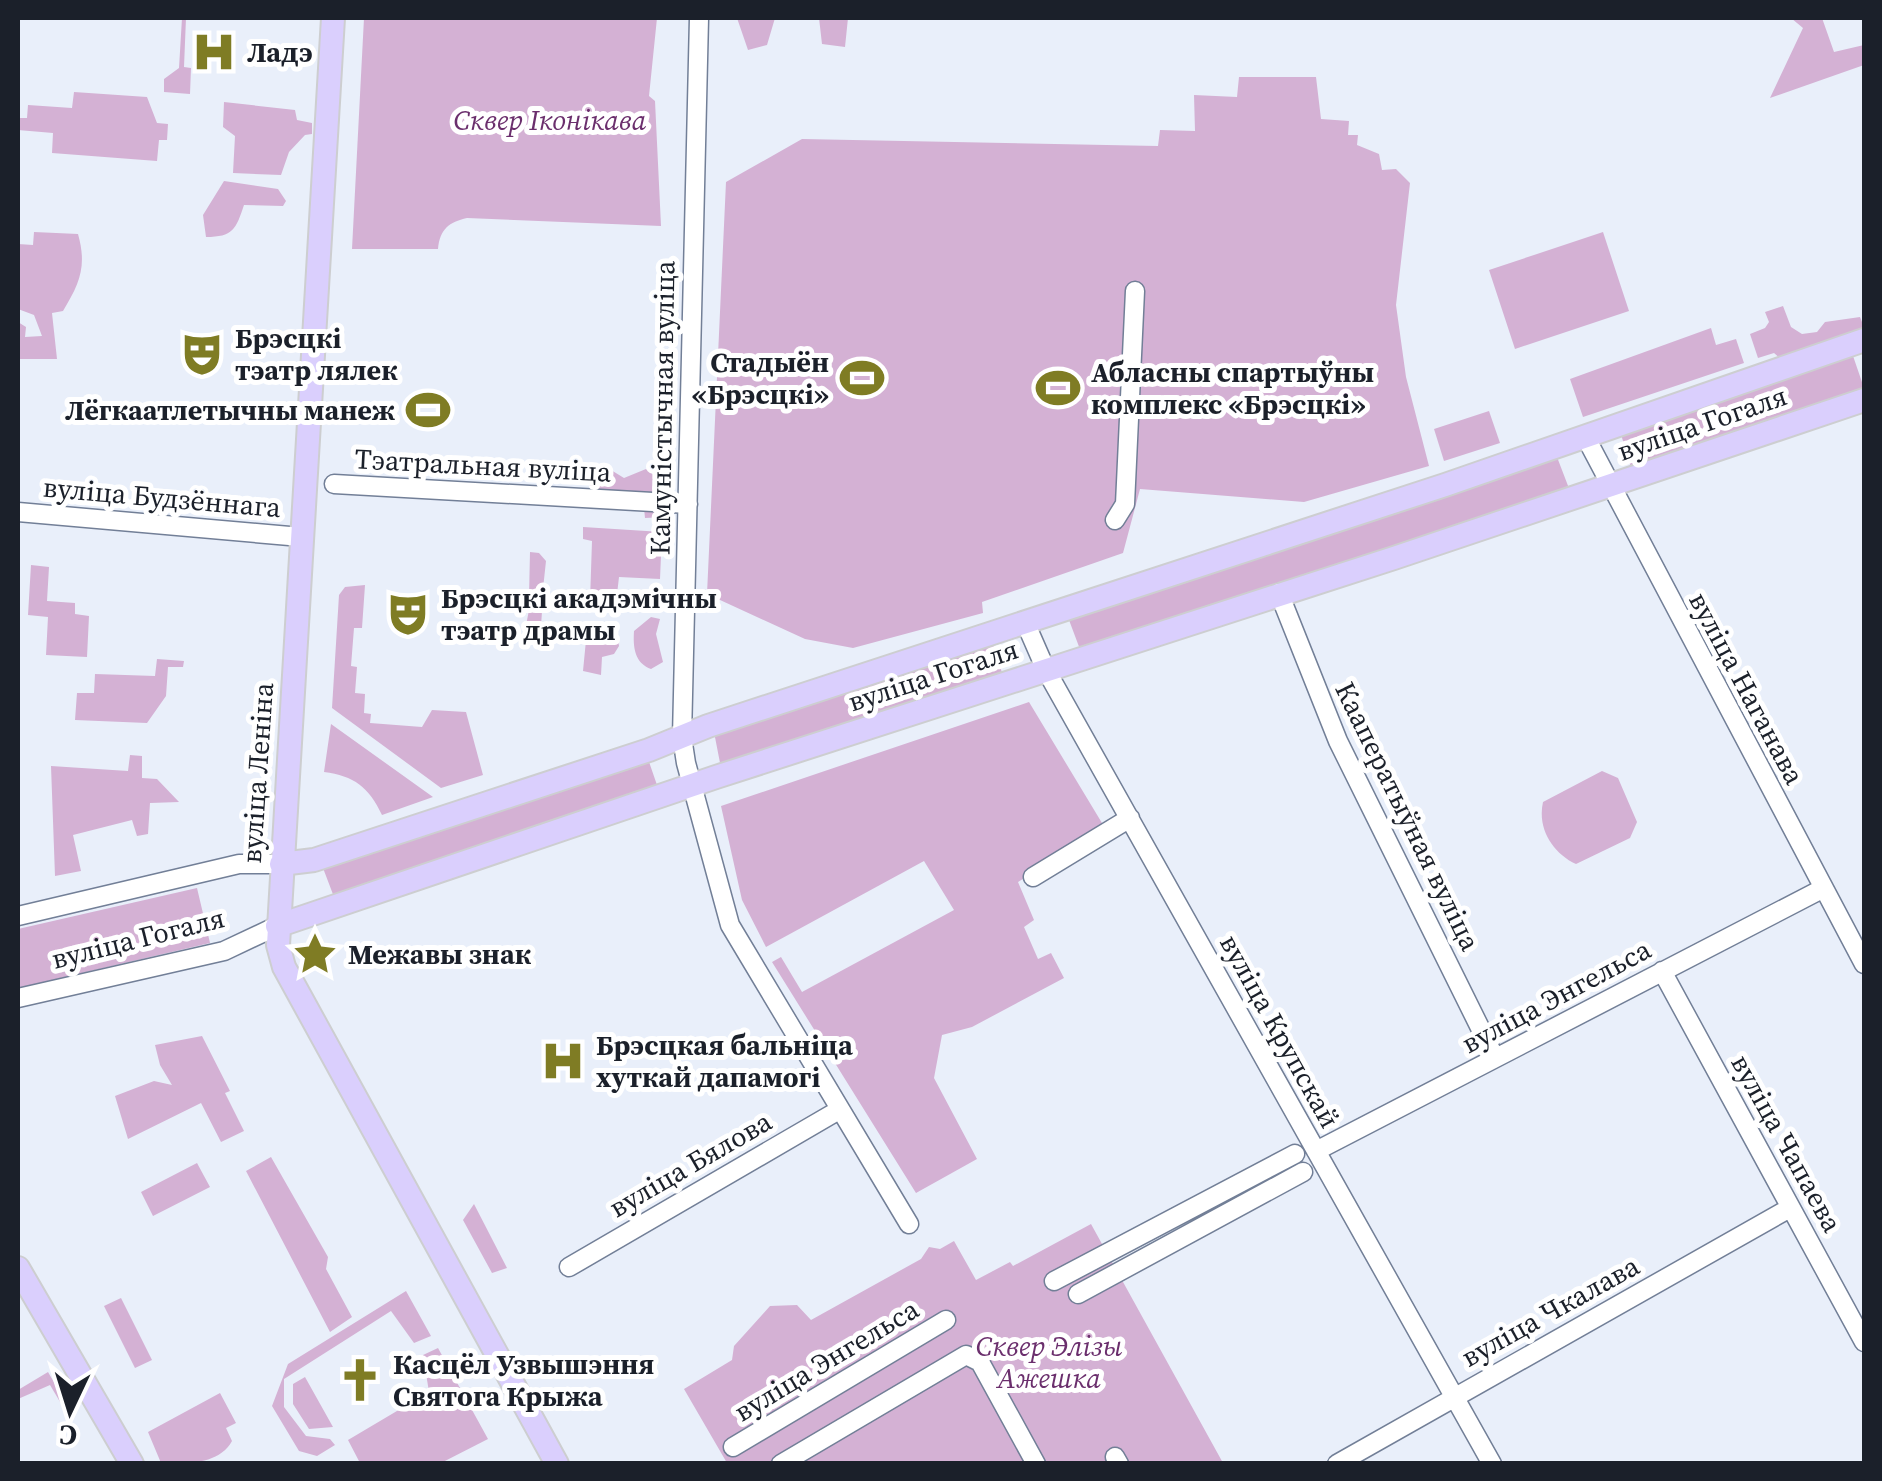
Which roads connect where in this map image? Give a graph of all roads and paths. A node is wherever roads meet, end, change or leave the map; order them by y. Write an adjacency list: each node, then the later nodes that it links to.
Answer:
1 (334, 18): 12 (main road, вуліца Леніна)
2 (699, 18): 9 (street, Камуністычная вуліца)
3 (1135, 291): 11 (street)
4 (1864, 340): 6 (main road, вуліца Гогаля)
5 (1864, 400): 8 (main road, вуліца Гогаля)
6 (1585, 436): 8 (street, вуліца Наганава); 14 (main road, вуліца Гогаля)
7 (334, 484): 9 (street, Тэатральная вуліца)
8 (1610, 486): 13 (main road, вуліца Гогаля); 21 (street, вуліца Наганава)
9 (688, 504): 16 (street, Камуністычная вуліца)
10 (18, 512): 12 (street, вуліца Будзённага)
11 (1114, 520)
12 (301, 537): 19 (main road, вуліца Леніна)
13 (1279, 593): 15 (main road, вуліца Гогаля); 27 (street, Кааператыўная вуліца)
14 (1025, 622): 15 (street, вуліца Крупскай); 16 (main road, вуліца Гогаля)
15 (1046, 670): 17 (main road, вуліца Гогаля); 18 (street, вуліца Крупскай)
16 (682, 736): 17 (street, Камуністычная вуліца); 19 (main road, вуліца Гогаля)
17 (691, 786): 23 (main road, вуліца Гогаля); 28 (street, Камуністычная вуліца)
18 (1130, 818): 20 (street); 29 (street, вуліца Крупскай)
19 (281, 864): 22 (street, вуліца Гогаля); 23 (main road, вуліца Леніна)
20 (1034, 877)
21 (1822, 889): 24 (street, вуліца Наганава); 25 (street, вуліца Энгельса)
22 (18, 916)
23 (277, 926): 26 (street, вуліца Гогаля); 43 (main road, вуліца Леніна)
24 (1864, 964)
25 (1662, 971): 27 (street, вуліца Энгельса); 32 (street, вуліца Чапаева)
26 (18, 998)
27 (1495, 1058): 29 (street, вуліца Энгельса)
28 (838, 1110): 33 (street, Камуністычная вуліца); 34 (street, вуліца Бялова)
29 (1316, 1151): 40 (street, вуліца Крупскай)
30 (1295, 1154): 36 (street)
31 (1303, 1172): 37 (street)
32 (1790, 1208): 39 (street, вуліца Чапаева); 40 (street, вуліца Чкалава)
33 (909, 1224)
34 (569, 1267)
35 (18, 1268): 42 (main road)
36 (1054, 1281)
37 (1078, 1294)
38 (946, 1320): 41 (street, вуліца Энгельса)
39 (1864, 1342)
40 (1455, 1396): 46 (street, вуліца Чкалава); 47 (street, вуліца Крупскай)
41 (733, 1448)
42 (132, 1464)
43 (556, 1464)
44 (781, 1464): 45 (street)
45 (1036, 1464)
46 (1337, 1464)
47 (1492, 1464)

